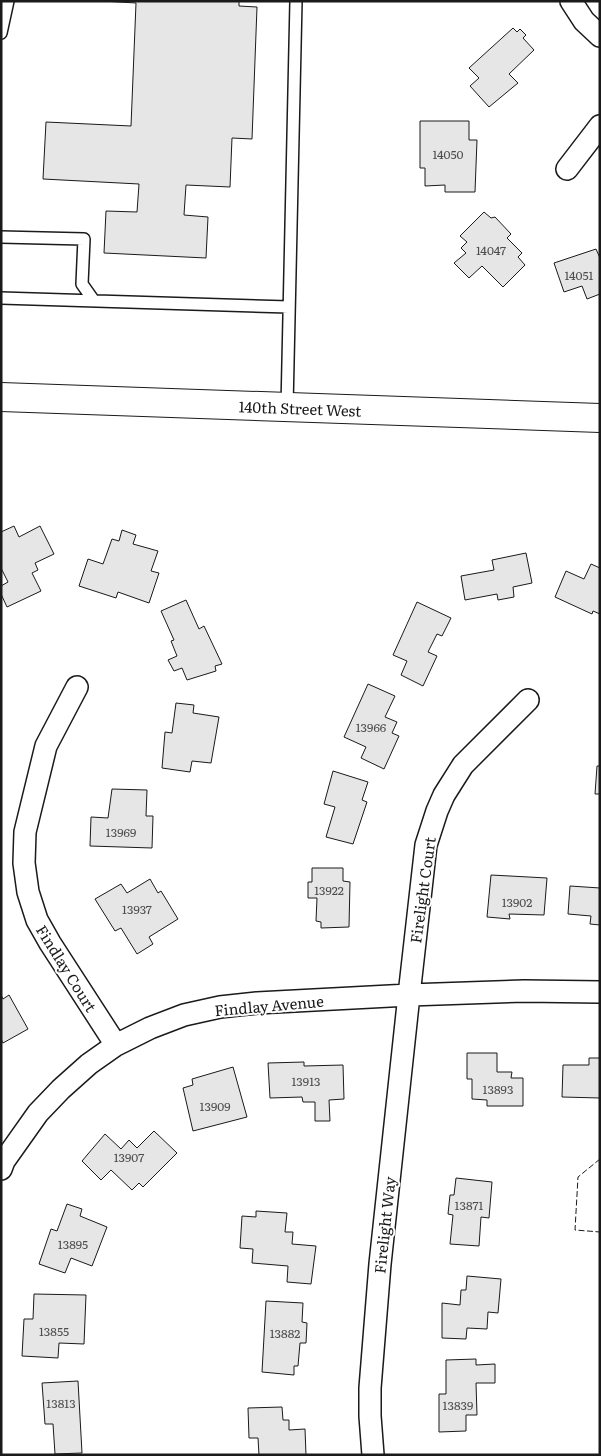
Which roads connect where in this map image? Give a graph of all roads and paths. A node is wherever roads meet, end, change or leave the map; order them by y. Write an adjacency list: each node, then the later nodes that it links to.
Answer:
1 (8, 1): 4 (lane)
2 (296, 1): 11 (lane)
3 (571, 1): 5 (street)
4 (1, 33)
5 (600, 36)
6 (600, 126): 7 (street)
7 (567, 169)
8 (1, 237): 10 (lane)
9 (1, 298): 10 (lane)
10 (94, 301): 11 (lane)
11 (289, 307): 13 (lane)
12 (1, 397): 13 (street, 140th Street West)
13 (287, 408): 14 (street, 140th Street West)
14 (600, 418)
15 (77, 687): 19 (street, Findlay Court)
16 (528, 700): 18 (street, Firelight Court)
17 (600, 992): 18 (street, Findlay Avenue)
18 (409, 995): 19 (street, Findlay Avenue); 21 (street, Firelight Way)
19 (116, 1045): 20 (street, Findlay Avenue)
20 (2, 1163)
21 (373, 1455)

